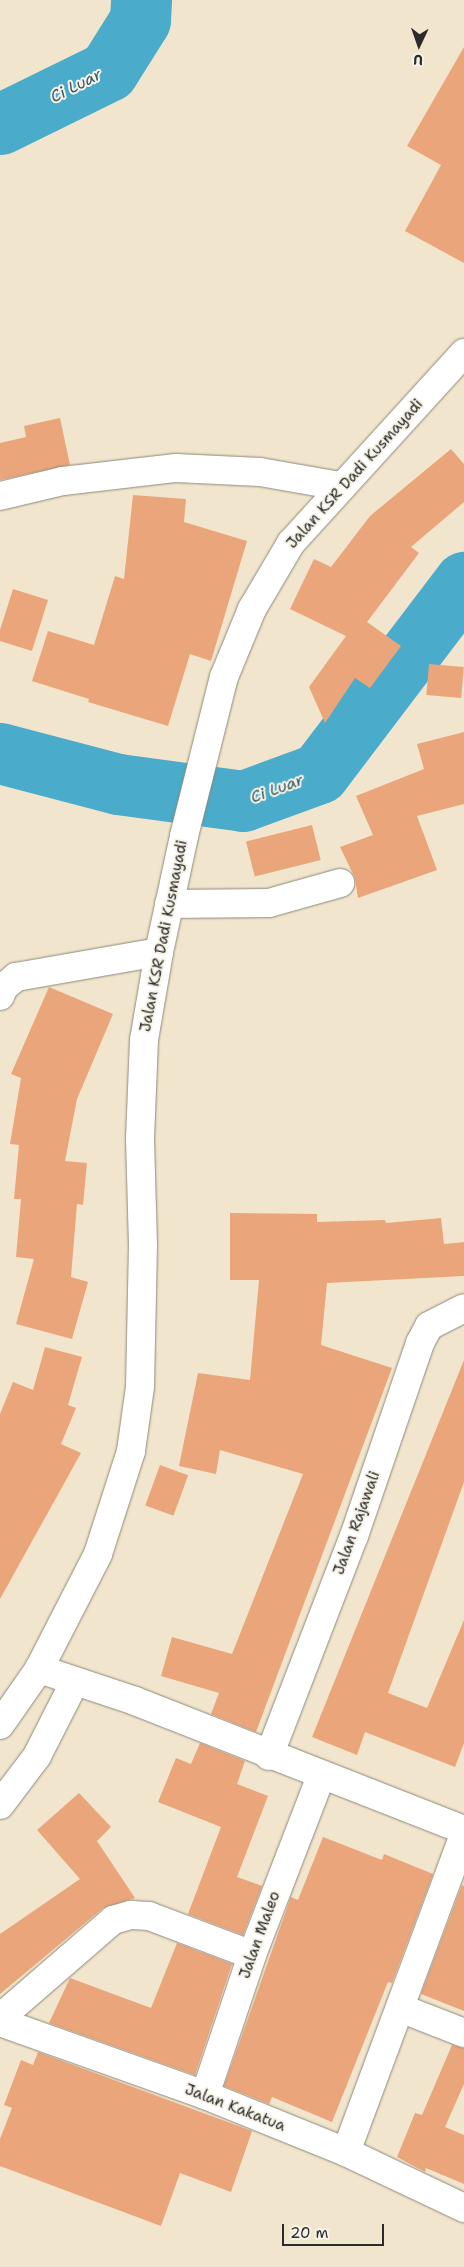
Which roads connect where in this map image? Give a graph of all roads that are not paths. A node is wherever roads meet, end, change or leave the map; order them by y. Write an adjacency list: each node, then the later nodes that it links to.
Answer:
1 (464, 353): 2 (street, Jalan KSR Dadi Kusmayadi)
2 (340, 486): 3 (street); 5 (street, Jalan KSR Dadi Kusmayadi)
3 (0, 496)
4 (340, 884): 5 (street)
5 (169, 904): 6 (street, Jalan KSR Dadi Kusmayadi)
6 (158, 952): 7 (street); 9 (street, Jalan KSR Dadi Kusmayadi)
7 (0, 996)
8 (464, 1308): 12 (street, Jalan Rajawali)
9 (39, 1669): 10 (street); 11 (street, Jalan KSR Dadi Kusmayadi)
10 (74, 1683): 12 (street); 14 (street)
11 (0, 1725)
12 (269, 1756): 13 (street)
13 (321, 1776): 15 (street); 17 (street, Jalan Maleo)
14 (0, 1804)
15 (464, 1830)
16 (464, 1834): 18 (street)
17 (252, 1955): 19 (street); 22 (street, Jalan Maleo)
18 (400, 2008): 21 (street); 23 (street)
19 (0, 2018)
20 (0, 2022): 22 (street, Jalan Kakatua)
21 (464, 2033)
22 (205, 2095): 23 (street, Jalan Kakatua)
23 (346, 2152): 24 (street, Jalan Kakatua)
24 (464, 2208)

